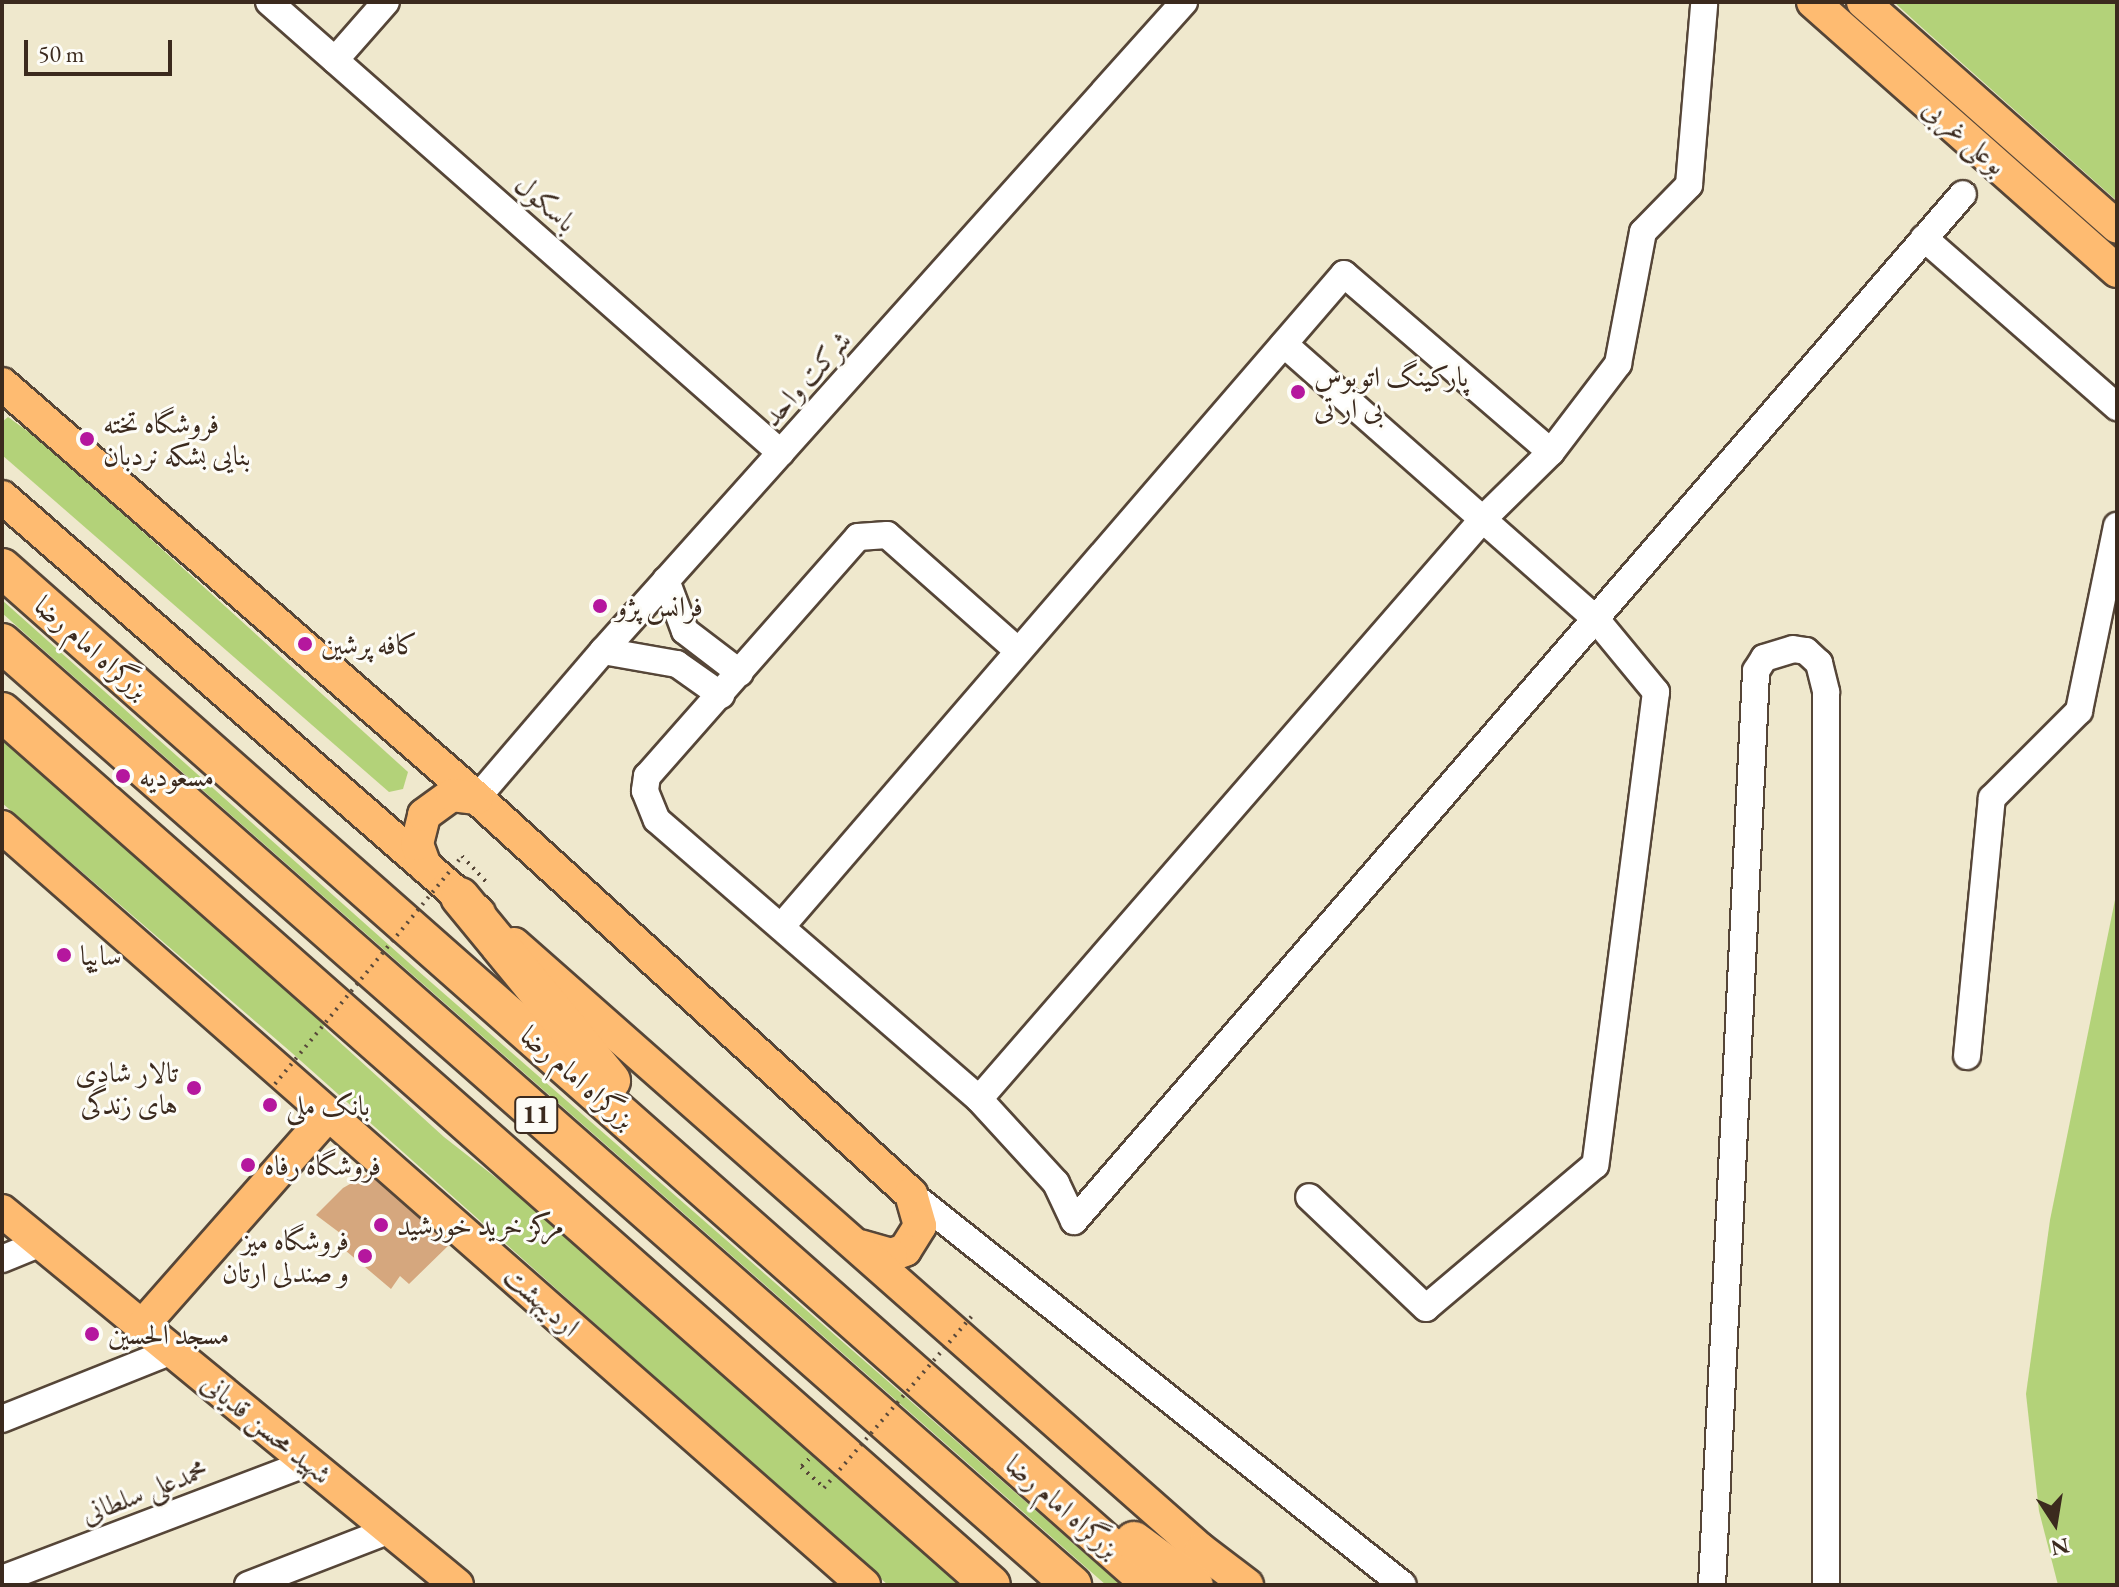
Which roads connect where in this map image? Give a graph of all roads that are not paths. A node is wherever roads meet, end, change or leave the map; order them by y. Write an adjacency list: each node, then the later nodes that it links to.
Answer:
1 (269, 2): 7 (street, باسکول)
2 (386, 2): 7 (street)
3 (1184, 2): 16 (street, شرکت واحد)
4 (1813, 2): 11 (main road, بوعلی غربی)
5 (1863, 2): 9 (main road, بوعلی غربی)
6 (1704, 5): 15 (street)
7 (335, 60): 16 (street, باسکول)
8 (1963, 194): 10 (street)
9 (2117, 227)
10 (1924, 238): 14 (street); 22 (street)
11 (2117, 271)
12 (1284, 344): 15 (street); 18 (street); 24 (street)
13 (2, 384): 30 (main road)
14 (2117, 407)
15 (1551, 452): 18 (street)
16 (781, 453): 21 (street, شرکت واحد)
17 (2, 497): 32 (main road)
18 (1482, 520): 22 (street); 37 (street)
19 (2117, 526): 36 (street)
20 (2, 568): 39 (highway, بزرگراه امام رضا / 11)
21 (666, 580): 25 (street, شرکت واحد); 26 (street)
22 (1595, 618): 37 (street); 41 (street)
23 (2, 643): 34 (highway, بزرگراه امام رضا / 11)
24 (1016, 649): 26 (street); 35 (street)
25 (603, 651): 27 (street); 30 (street, شرکت واحد)
26 (740, 673): 27 (street)
27 (721, 695): 35 (street)
28 (2, 712): 29 (highway)
29 (83, 786): 34 (highway); 52 (highway)
30 (477, 798): 32 (main road); 40 (main road)
31 (2, 827): 38 (main road, اردیبهشت)
32 (425, 866): 33 (main road)
33 (474, 889): 39 (highway); 45 (main road)
34 (286, 894): 43 (highway, بزرگراه امام رضا / 11)
35 (781, 927): 37 (street)
36 (1967, 1056)
37 (979, 1099)
38 (328, 1115): 47 (main road); 54 (main road, اردیبهشت)
39 (683, 1170): 49 (highway, بزرگراه امام رضا / 11)
40 (911, 1194): 45 (main road); 65 (street)
41 (1309, 1197)
42 (2, 1211): 44 (main road, شهید محسن قدیانی)
43 (644, 1211): 52 (highway); 61 (highway, بزرگراه امام رضا / 11)
44 (41, 1243): 46 (street); 47 (main road, شهید محسن قدیانی)
45 (860, 1246): 64 (main road)
46 (2, 1259)
47 (142, 1326): 48 (main road, شهید محسن قدیانی)
48 (172, 1351): 50 (street); 51 (main road, شهید محسن قدیانی)
49 (933, 1391): 62 (highway, بزرگراه امام رضا / 11); 63 (highway)
50 (2, 1419)
51 (308, 1463): 53 (main road, شهید محسن قدیانی); 55 (street, محمدعلی سلطانی)
52 (917, 1519): 60 (highway)
53 (390, 1530): 56 (street); 57 (main road, شهید محسن قدیانی)
54 (816, 1543): 58 (main road); 59 (main road, اردیبهشت)
55 (2, 1579)
56 (248, 1585)
57 (457, 1585)
58 (838, 1585)
59 (864, 1585)
60 (991, 1585)
61 (1072, 1585)
62 (1153, 1585)
63 (1194, 1585)
64 (1247, 1585)
65 (1403, 1585)
66 (1712, 1585): 67 (street)
67 (1826, 1585)

